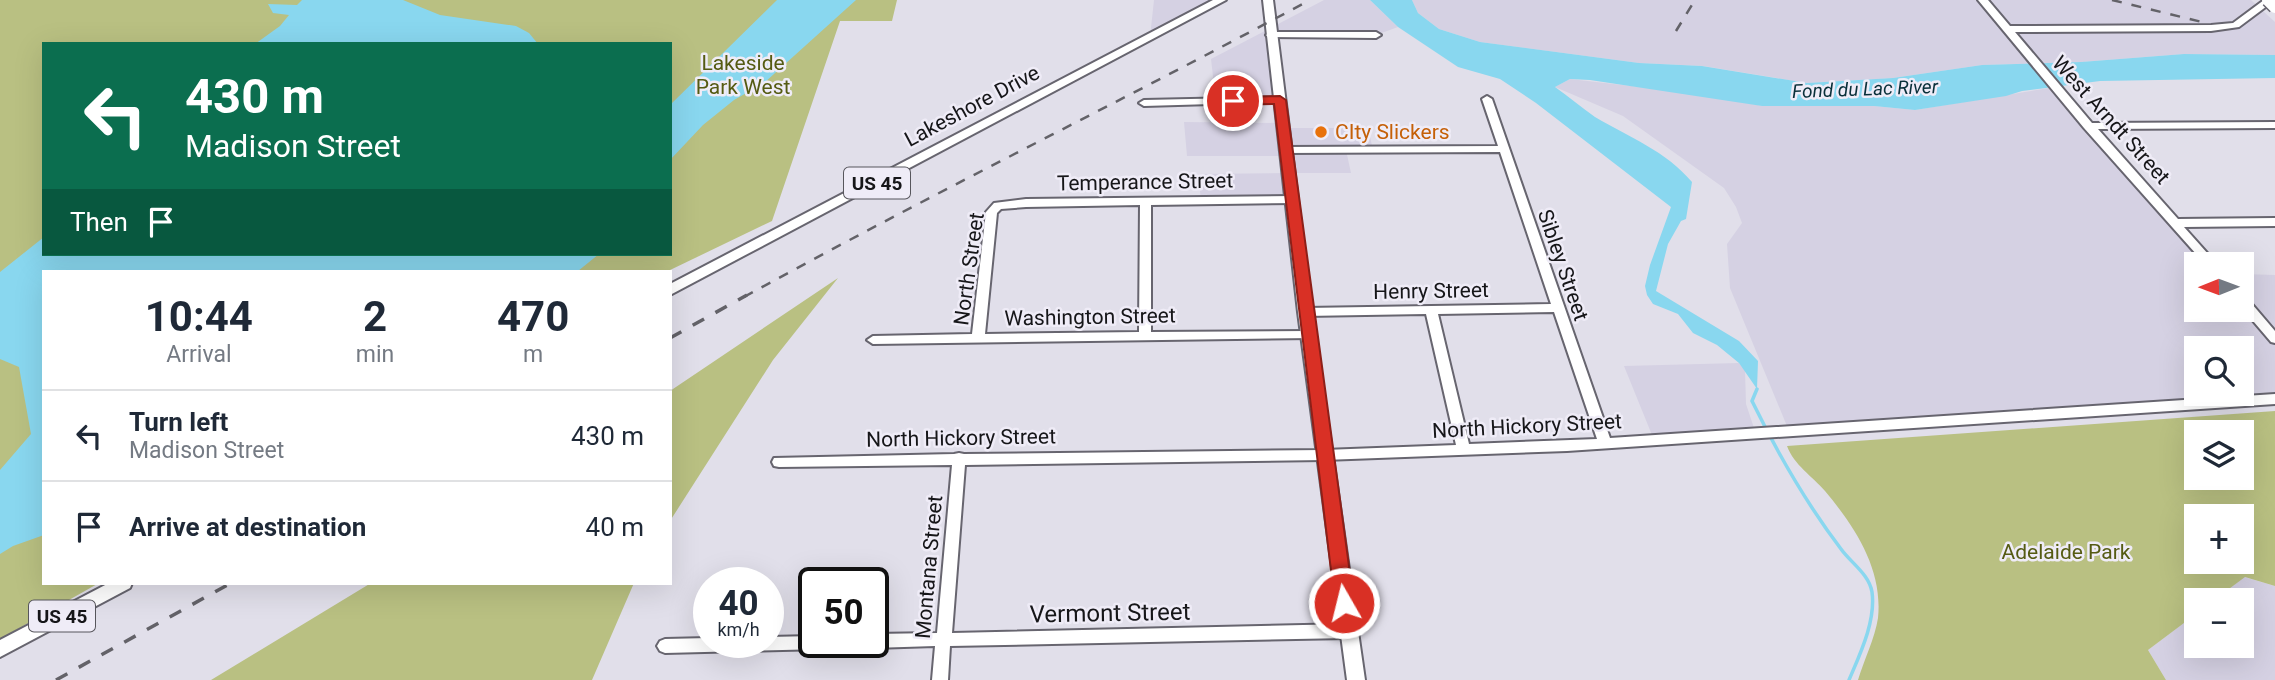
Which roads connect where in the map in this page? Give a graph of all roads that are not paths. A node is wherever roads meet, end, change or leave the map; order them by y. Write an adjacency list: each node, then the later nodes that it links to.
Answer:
1 (1221, 0): 22 (main road, Lakeshore Drive / US 45)
2 (1268, 0): 7 (main road)
3 (1983, 0): 6 (street, West Arndt Street)
4 (2269, 0): 5 (main road, bridge); 6 (street)
5 (2275, 7)
6 (2007, 29): 13 (street, West Arndt Street)
7 (1271, 35): 8 (street); 10 (main road)
8 (1376, 35)
9 (1487, 99): 14 (street, Sibley Street)
10 (1280, 100): 11 (street); 15 (main road)
11 (1144, 103)
12 (2275, 125): 13 (street)
13 (2088, 126): 20 (street, West Arndt Street)
14 (1503, 149): 15 (street); 23 (street, Sibley Street)
15 (1285, 150): 16 (main road)
16 (1293, 200): 17 (street, Temperance Street); 25 (main road)
17 (1146, 201): 18 (street, Temperance Street); 29 (street)
18 (998, 205): 31 (street, North Street)
19 (2275, 222): 20 (street)
20 (2176, 223): 21 (street, West Arndt Street)
21 (2201, 252)
22 (672, 289)
23 (1558, 308): 24 (street, Henry Street); 35 (street, Sibley Street)
24 (1431, 311): 25 (street, Henry Street); 36 (street)
25 (1305, 312): 30 (main road)
26 (2254, 314): 27 (street)
27 (2260, 321): 28 (street); 32 (street)
28 (2275, 321)
29 (1145, 335): 30 (street, Washington Street); 31 (street, Washington Street)
30 (1308, 335): 37 (main road)
31 (978, 338): 33 (street, Washington Street)
32 (2275, 339)
33 (873, 340)
34 (2275, 399): 35 (street, North Hickory Street)
35 (1605, 444): 36 (street, North Hickory Street)
36 (1464, 450): 37 (street, North Hickory Street)
37 (1324, 455): 38 (street, North Hickory Street); 41 (main road)
38 (959, 458): 39 (street, North Hickory Street); 42 (street, Montana Street)
39 (779, 462)
40 (120, 585): 46 (main road, US 45)
41 (1348, 631): 42 (street, Vermont Street); 48 (main road)
42 (943, 639): 43 (street, Vermont Street); 47 (street, Montana Street)
43 (889, 641)
44 (798, 643): 45 (street)
45 (665, 646)
46 (0, 649)
47 (940, 680)
48 (1356, 680)

